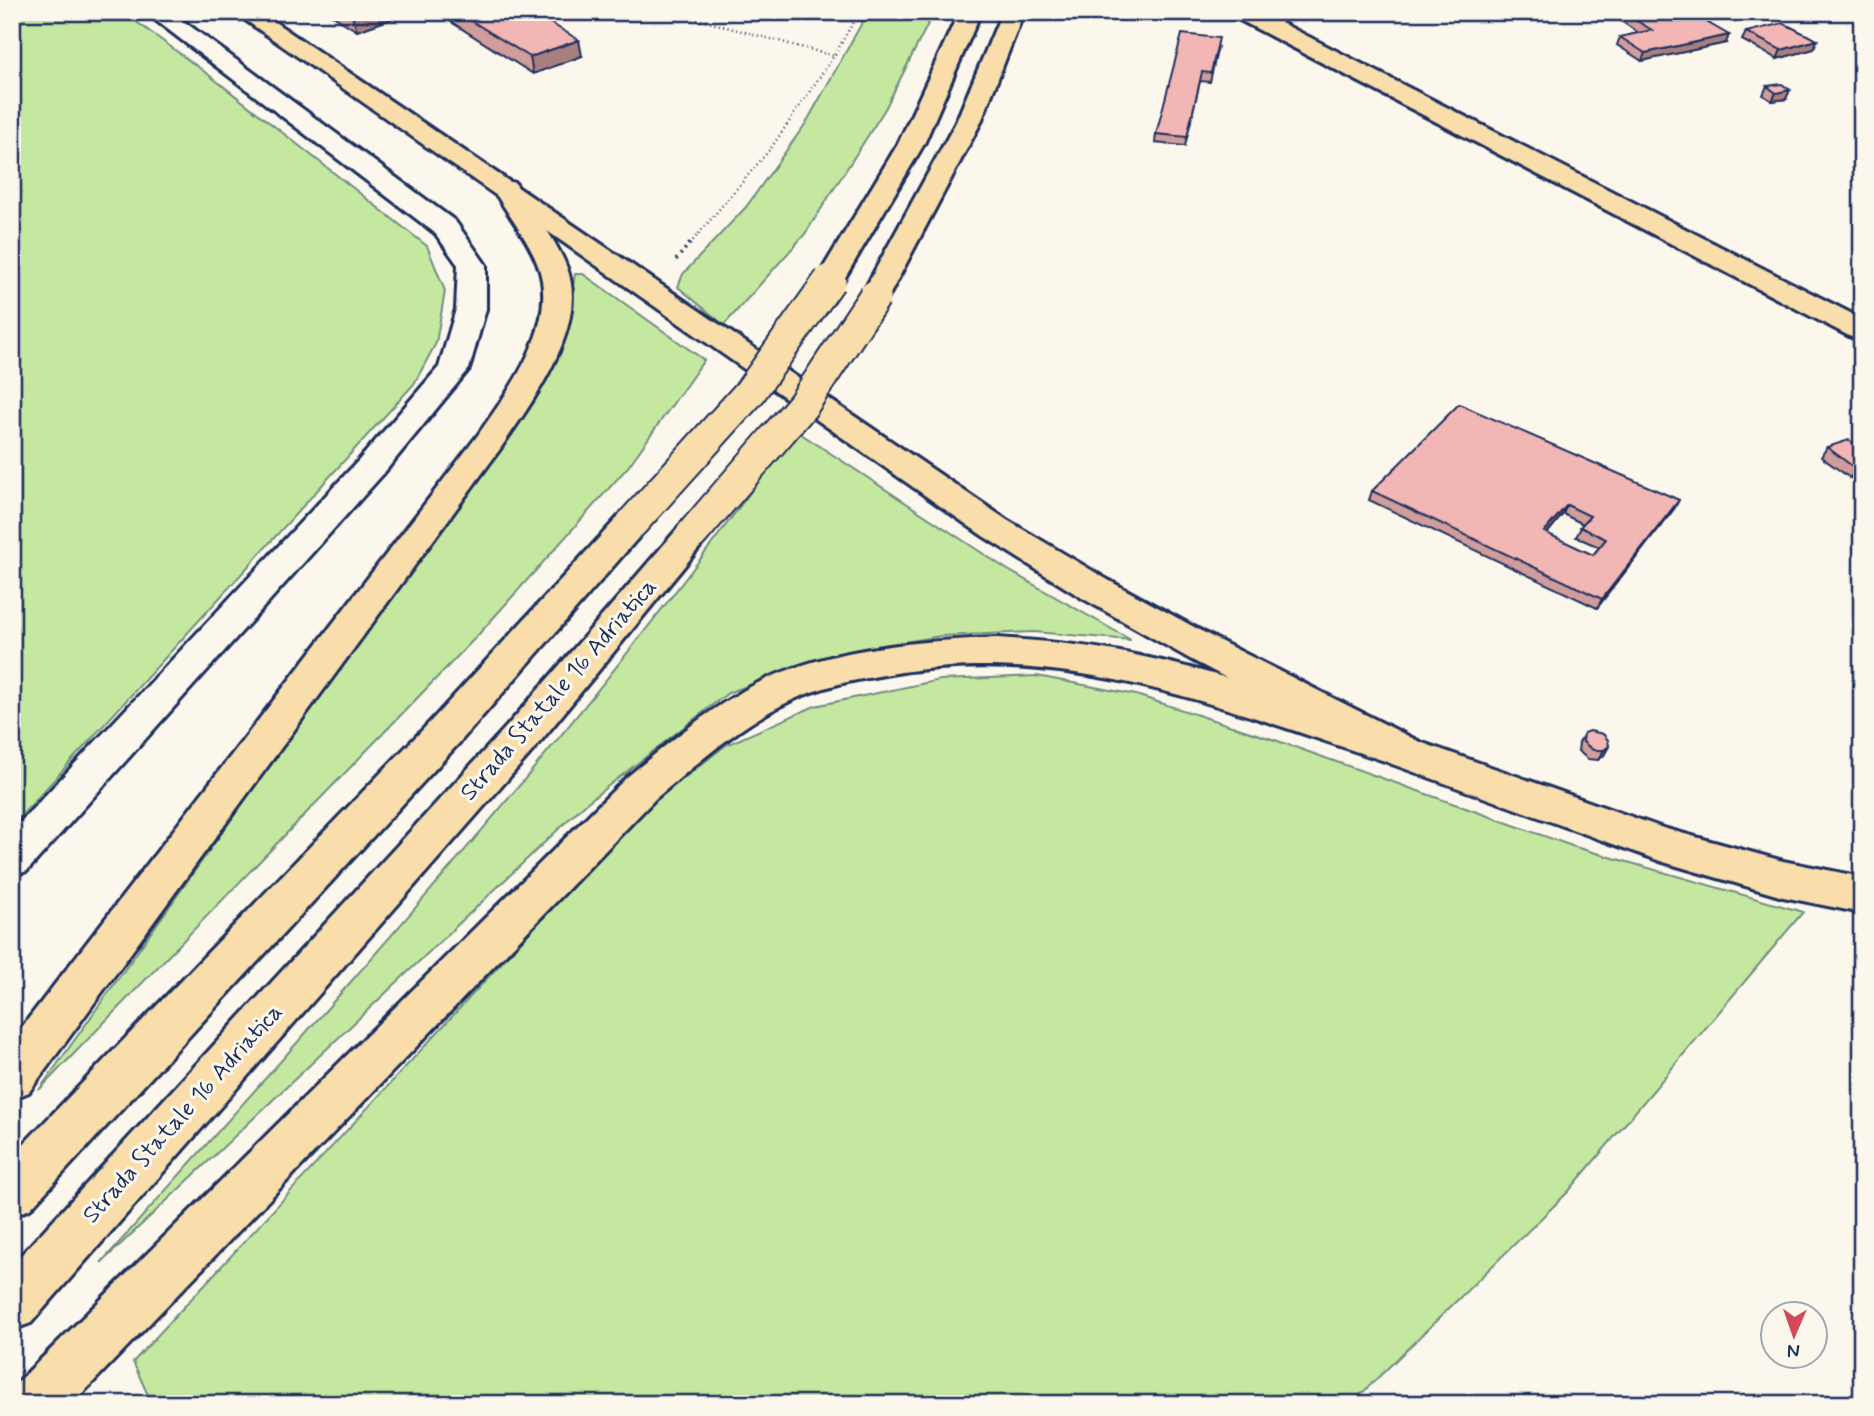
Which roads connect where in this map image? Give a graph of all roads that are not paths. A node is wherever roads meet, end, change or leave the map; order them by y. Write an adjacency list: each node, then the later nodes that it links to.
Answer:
1 (156, 12): 9 (street)
2 (245, 12): 6 (main road)
3 (970, 12): 12 (main road, bridge)
4 (1013, 12): 13 (main road, Strada Statale 16 Adriatica, bridge)
5 (1242, 12): 7 (main road)
6 (506, 189): 8 (main road); 11 (main road)
7 (1862, 331)
8 (1406, 753): 10 (main road); 14 (main road)
9 (12, 859)
10 (1862, 895)
11 (12, 1077)
12 (12, 1192)
13 (12, 1304)
14 (34, 1404)

